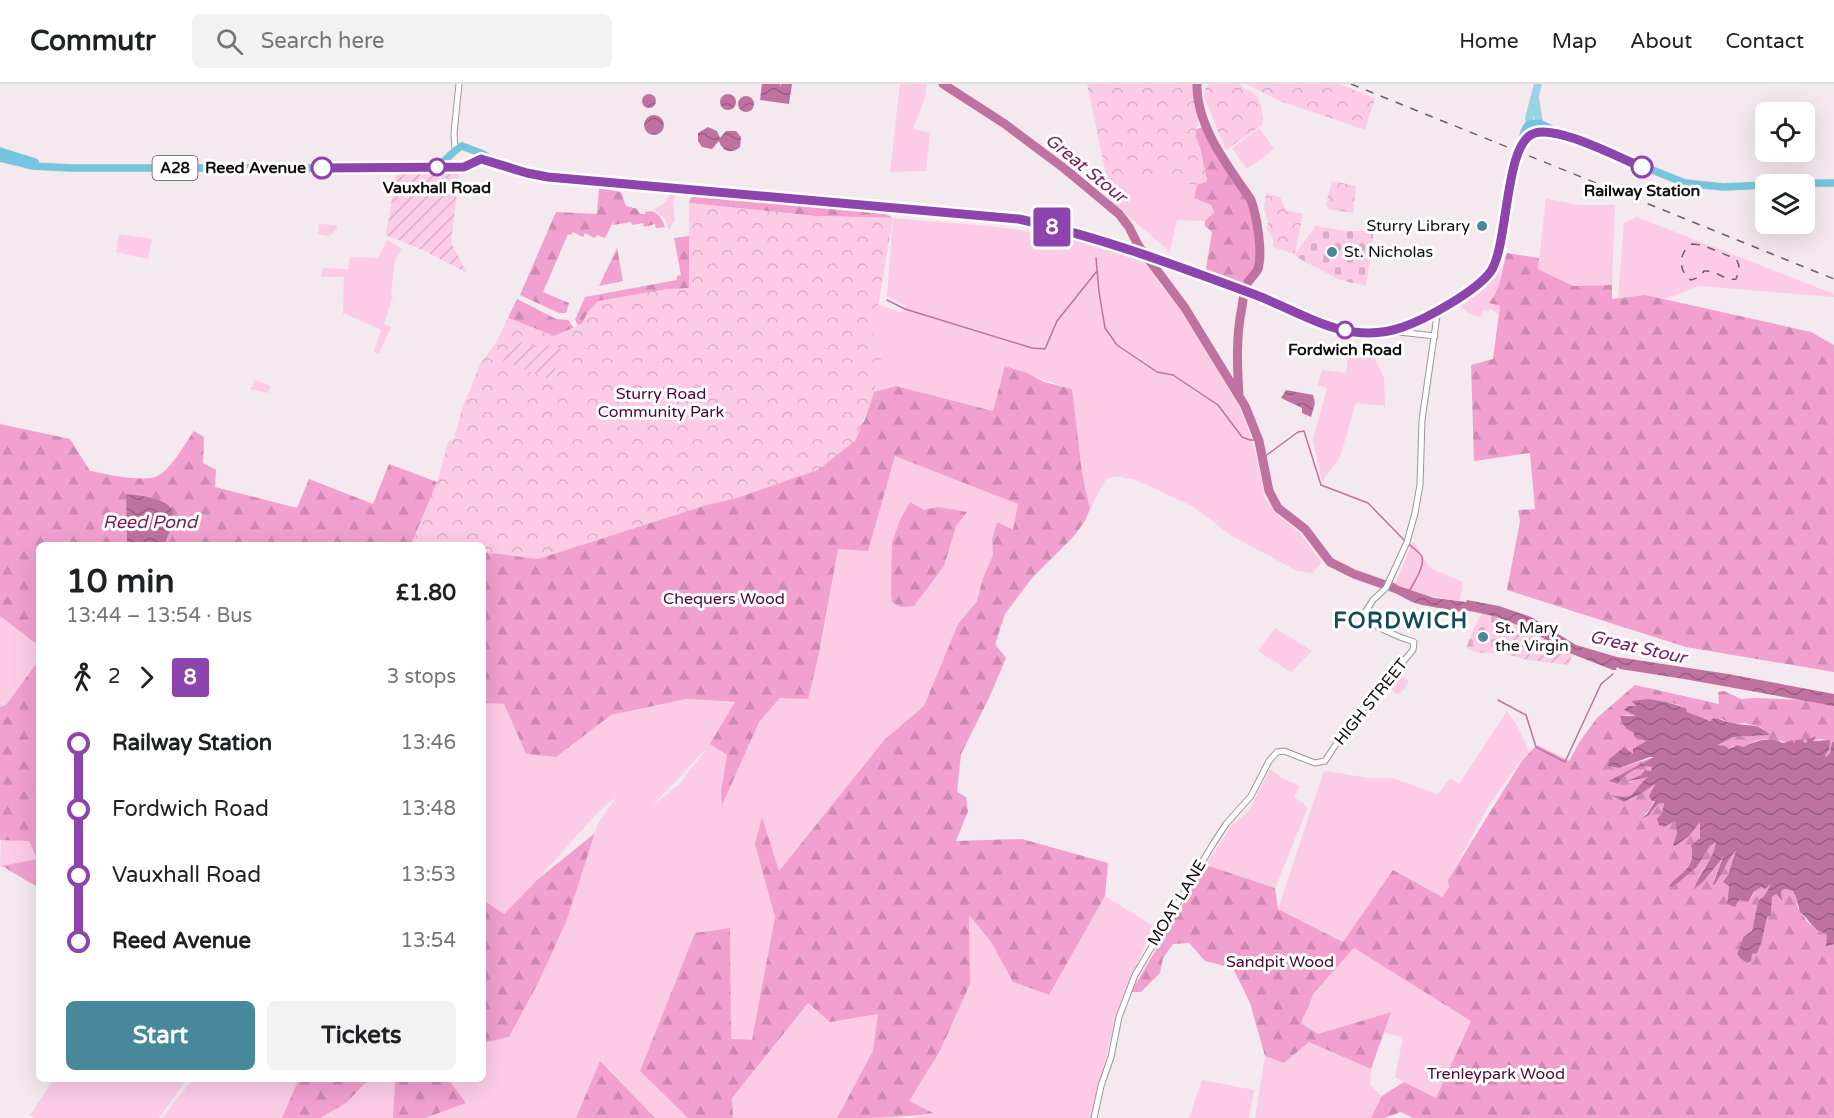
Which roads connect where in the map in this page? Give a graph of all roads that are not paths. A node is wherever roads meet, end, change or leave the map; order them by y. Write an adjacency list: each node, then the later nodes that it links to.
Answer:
1 (459, 84): 10 (street)
2 (1538, 84): 3 (main road)
3 (1535, 95): 4 (main road); 5 (main road)
4 (1539, 123): 5 (highway); 6 (main road); 7 (highway)
5 (1529, 124): 6 (main road); 8 (highway, A28)
6 (1535, 133): 7 (highway); 8 (highway)
7 (1557, 133): 20 (highway)
8 (1522, 143): 21 (highway, A28)
9 (470, 149): 10 (highway, A28); 13 (highway, A28); 14 (highway)
10 (456, 150): 16 (highway); 17 (highway)
11 (0, 151): 15 (highway, A28)
12 (0, 158): 15 (highway, A28)
13 (493, 161): 14 (highway, A28); 22 (highway, A28)
14 (472, 162): 16 (highway, A28)
15 (47, 166): 17 (highway, A28)
16 (459, 166): 17 (highway, A28)
17 (435, 167)
18 (1834, 183): 19 (highway)
19 (1815, 184)
20 (1755, 186)
21 (1434, 312): 22 (highway, A28); 23 (street)
22 (1390, 331): 23 (street)
23 (1434, 336): 24 (street, HIGH STREET)
24 (1325, 761): 25 (street, MOAT LANE)
25 (1094, 1118)

